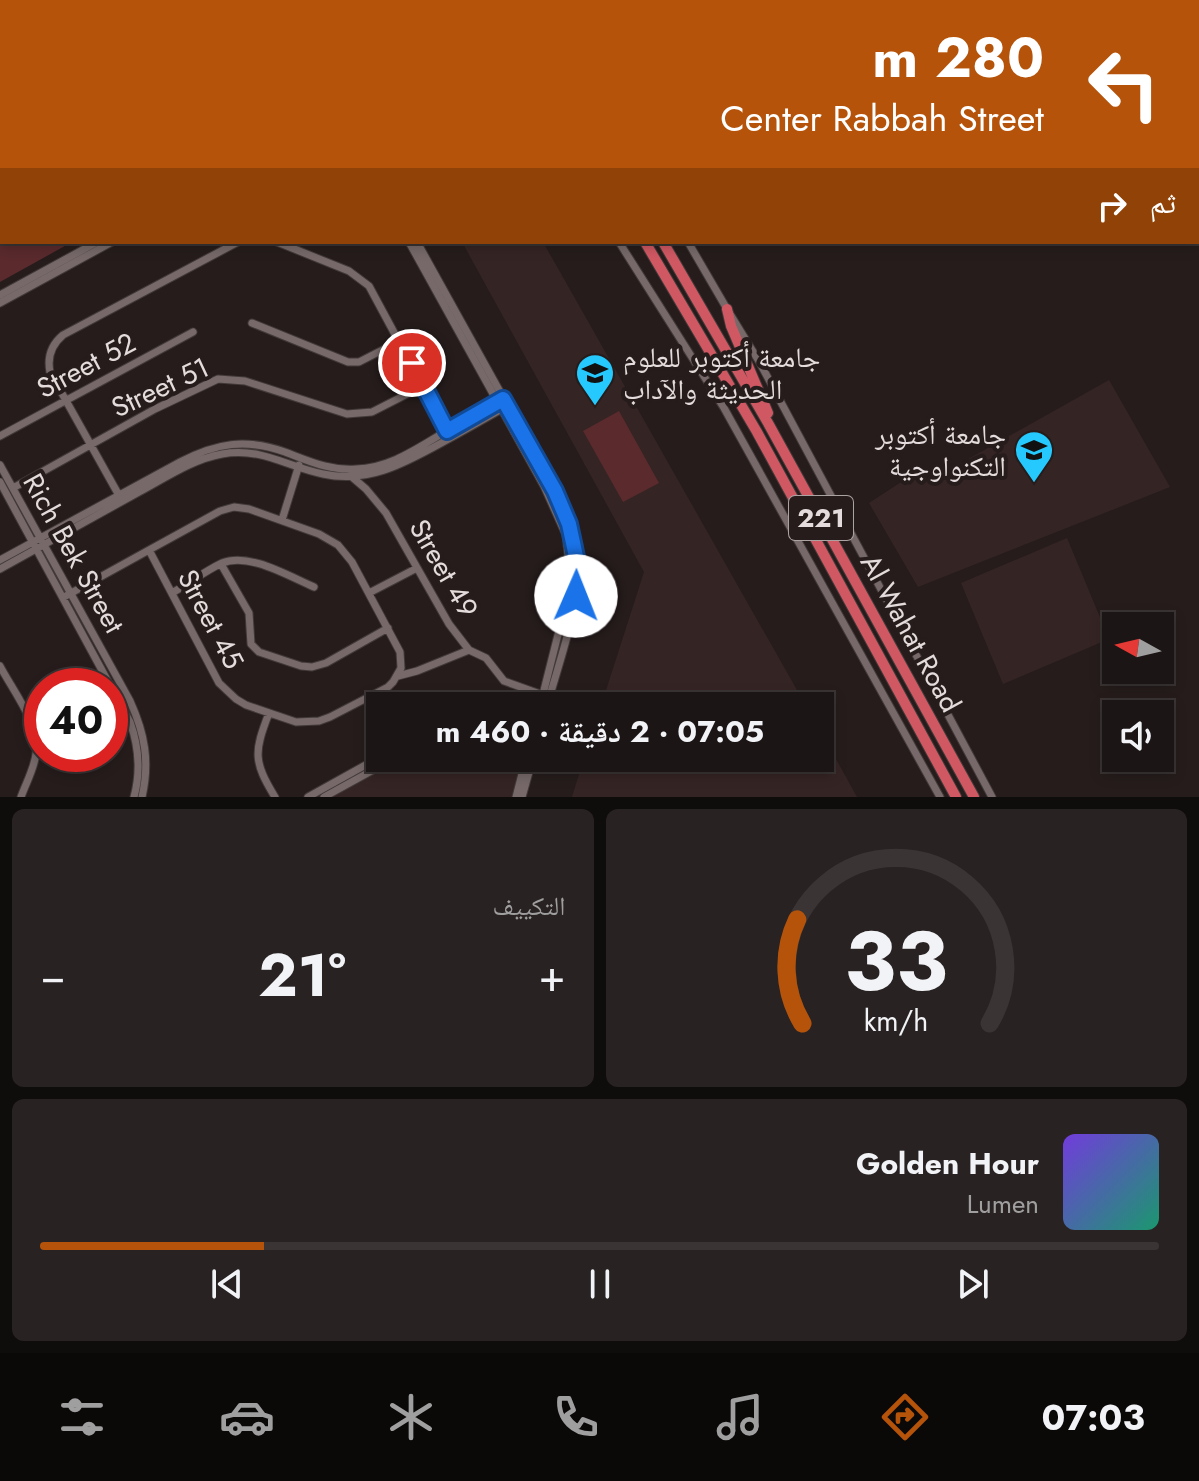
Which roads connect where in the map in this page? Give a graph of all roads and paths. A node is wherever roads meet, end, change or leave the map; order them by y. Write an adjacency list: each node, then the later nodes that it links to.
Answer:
1 (93, 244): 10 (street)
2 (108, 244): 11 (street)
3 (234, 244): 17 (street)
4 (282, 244): 15 (street)
5 (620, 244): 66 (street)
6 (646, 244): 51 (highway, Al Wahat Road / 221)
7 (664, 244): 19 (highway, Al Wahat Road / 221)
8 (689, 244): 12 (street)
9 (418, 247): 18 (street)
10 (0, 295)
11 (0, 303)
12 (727, 309): 19 (highway); 69 (street)
13 (252, 323): 15 (street)
14 (193, 332): 17 (street, Street 52)
15 (400, 341): 16 (street)
16 (423, 386): 20 (street); 23 (street, Street 51)
17 (66, 400): 21 (street, Street 52); 23 (street)
18 (502, 404): 20 (street); 22 (street); 47 (street); 48 (street)
19 (768, 423): 49 (highway, Al Wahat Road / 221)
20 (447, 431): 22 (street)
21 (0, 436)
22 (435, 442): 24 (street); 26 (street)
23 (91, 445): 28 (street, Street 51); 29 (street)
24 (300, 463): 26 (street); 29 (street); 30 (street)
25 (0, 465): 28 (street, Rich Bek Street)
26 (352, 477): 35 (street, Street 49)
27 (0, 482): 31 (street, Rich Bek Street)
28 (13, 488): 31 (street, Rich Bek Street)
29 (120, 498): 31 (street)
30 (282, 520): 32 (street, Street 45); 39 (street, Street 45)
31 (38, 543): 33 (street); 36 (street); 40 (street, Rich Bek Street)
32 (149, 550): 38 (street, Street 45); 40 (street, Street 45)
33 (0, 560)
34 (221, 564): 37 (street); 38 (street); 41 (street)
35 (417, 568): 39 (street); 42 (street, Street 49)
36 (0, 569)
37 (314, 587)
38 (172, 593): 50 (street, Street 45)
39 (369, 593): 41 (street, Street 45)
40 (67, 595): 59 (street, Rich Bek Street); 60 (street, Rich Bek Street)
41 (388, 628): 44 (street, Street 45)
42 (469, 650): 44 (street); 46 (street, Street 49)
43 (0, 666): 45 (street)
44 (398, 676): 50 (street, Street 45)
45 (3, 679): 58 (street)
46 (535, 692)
47 (544, 692)
48 (551, 692)
49 (927, 711): 51 (highway); 52 (highway, Al Wahat Road / 221)
50 (269, 713): 61 (street)
51 (914, 720): 53 (highway, Al Wahat Road / 221)
52 (940, 734): 53 (highway); 68 (highway, Al Wahat Road / 221)
53 (925, 739): 67 (highway, Al Wahat Road / 221)
54 (366, 765): 62 (street)
55 (370, 772): 63 (street)
56 (522, 772): 64 (street)
57 (529, 772): 65 (street)
58 (21, 797)
59 (134, 797)
60 (142, 797)
61 (275, 797)
62 (308, 797)
63 (324, 797)
64 (516, 797)
65 (522, 797)
66 (940, 797)
67 (956, 797)
68 (974, 797)
69 (992, 797)

